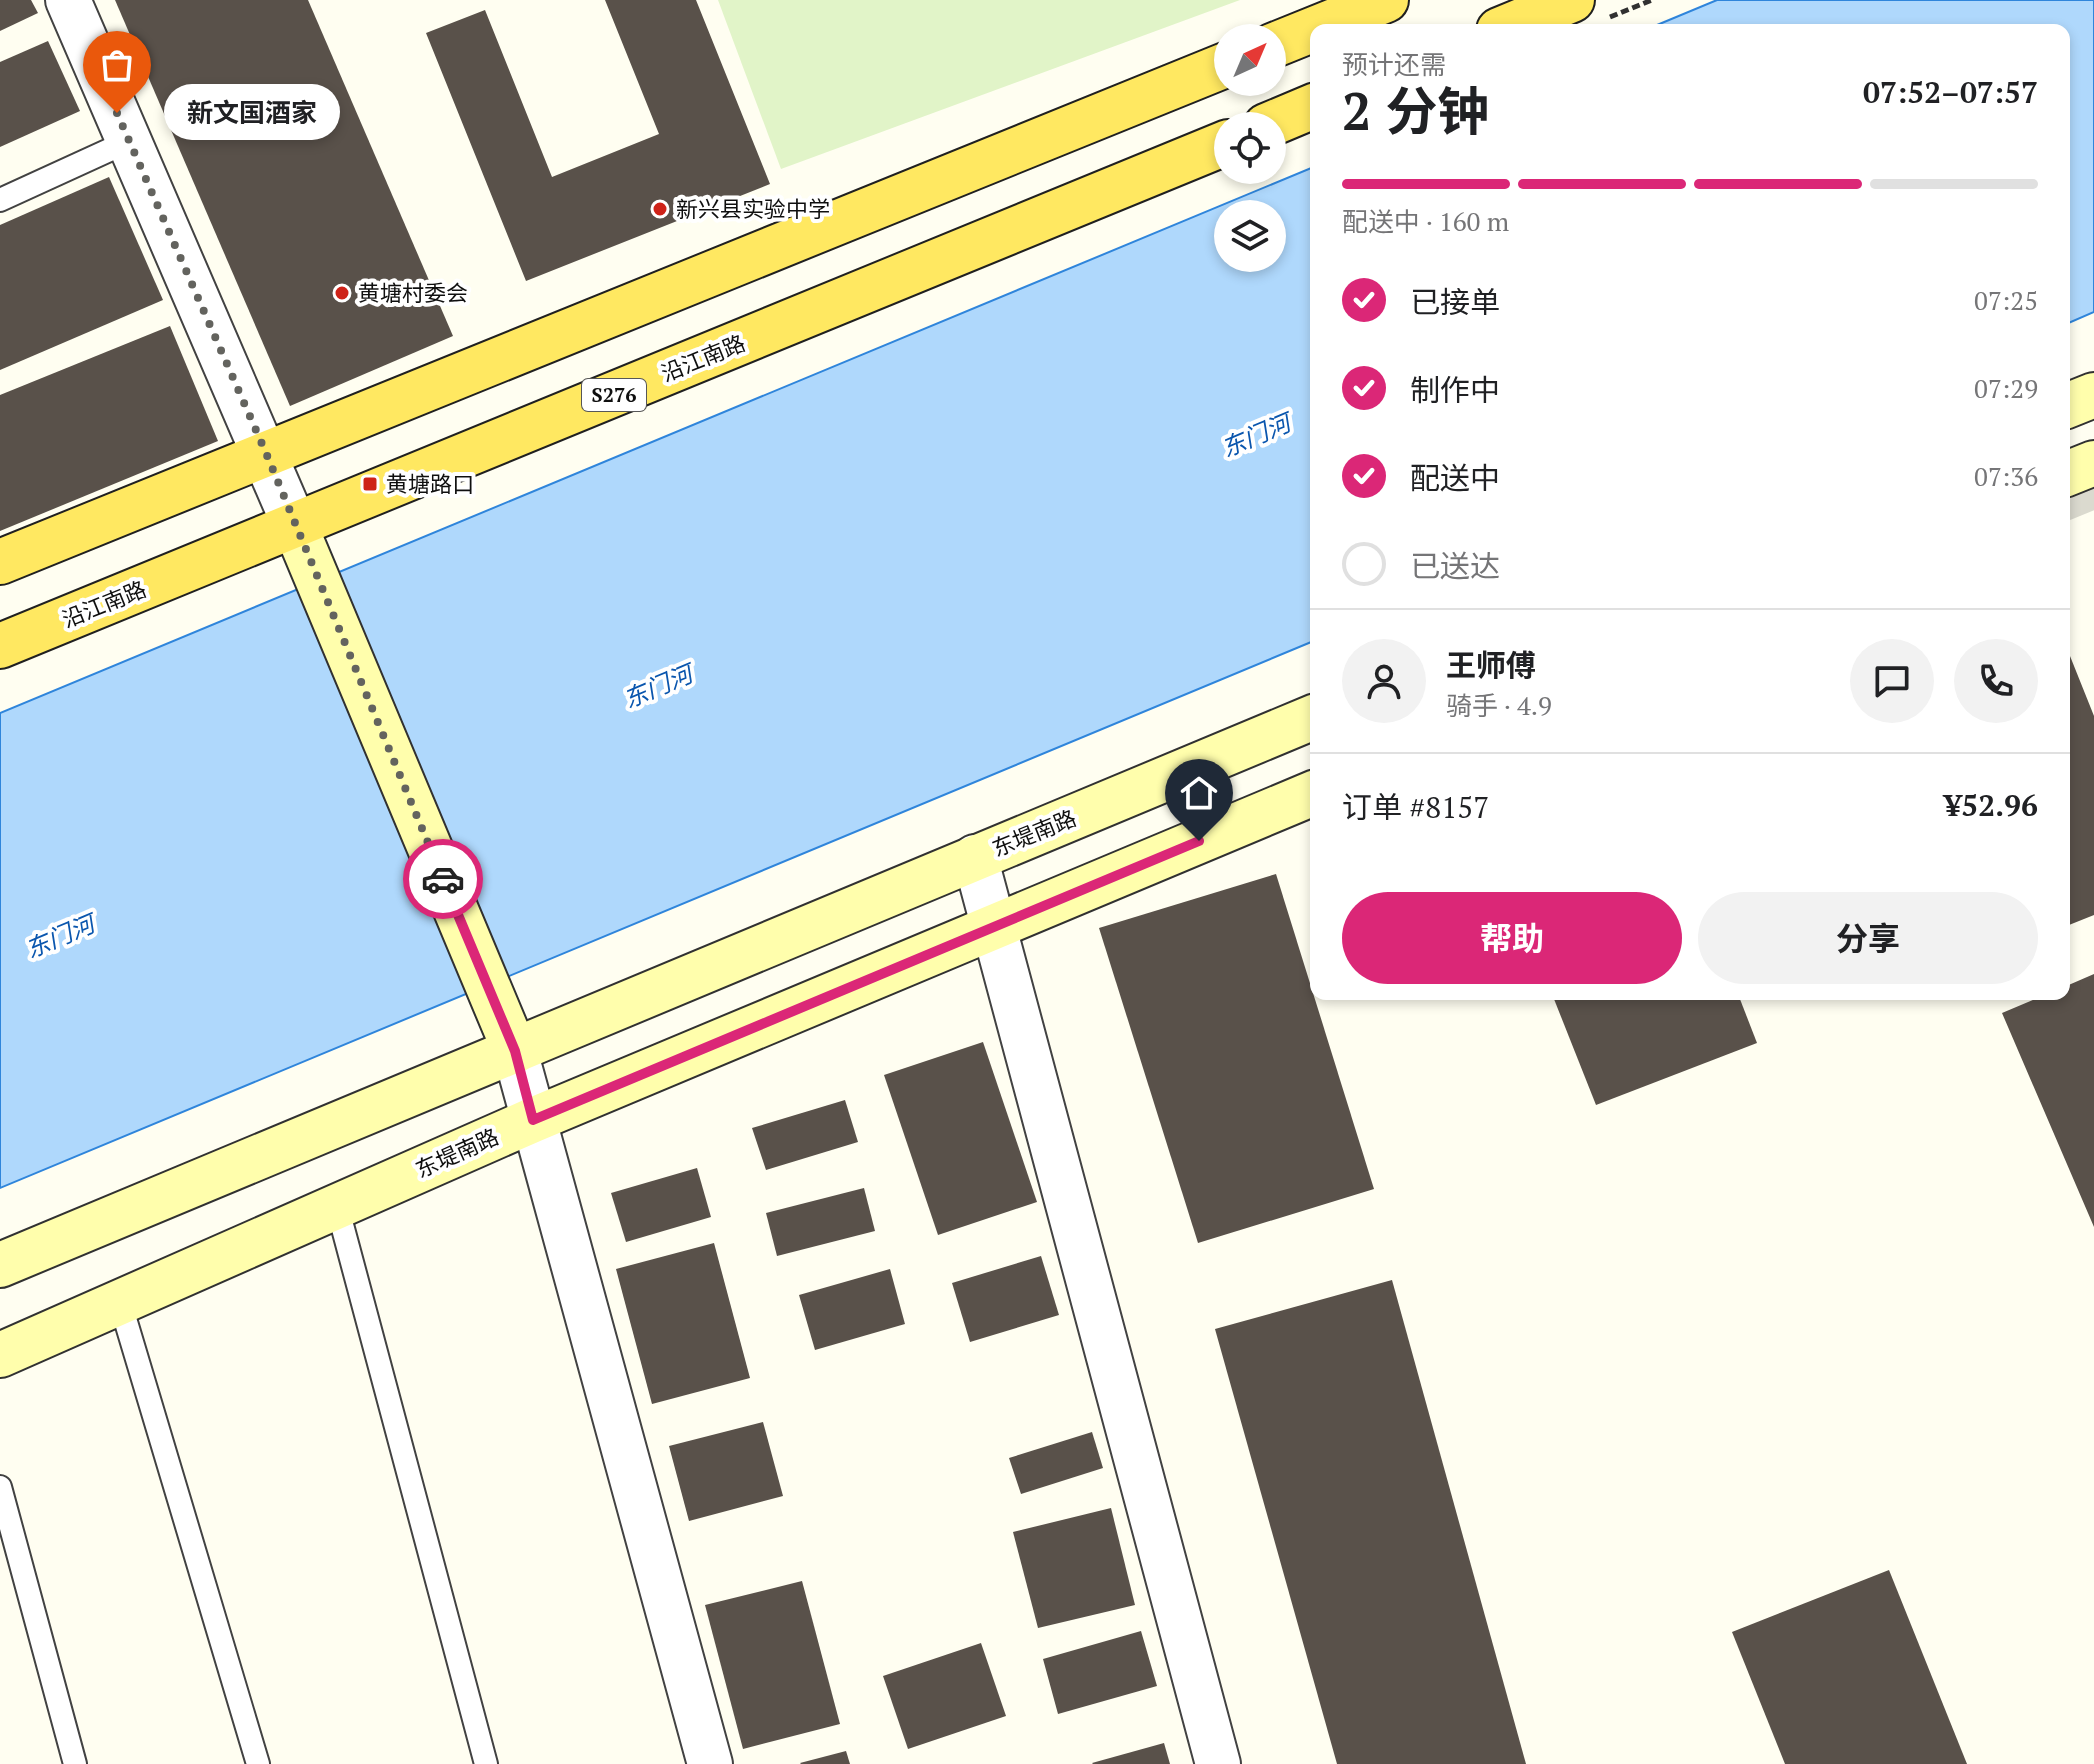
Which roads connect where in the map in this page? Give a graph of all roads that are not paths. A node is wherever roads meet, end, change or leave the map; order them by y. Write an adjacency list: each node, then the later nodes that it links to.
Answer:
1 (68, 0): 11 (street)
2 (1386, 0): 4 (main road)
3 (1590, 9): 5 (main road)
4 (1327, 24)
5 (1525, 24)
6 (1310, 31): 7 (main road)
7 (1286, 40)
8 (1214, 70): 16 (main road)
9 (1310, 108): 10 (main road)
10 (1286, 118)
11 (129, 141): 13 (lane); 16 (street)
12 (1214, 148): 19 (main road, 沿江南路 / S276)
13 (0, 200)
14 (2094, 395): 15 (main road)
15 (2070, 405)
16 (266, 453): 19 (street); 20 (main road)
17 (2094, 463): 18 (main road)
18 (2070, 473)
19 (295, 526): 21 (main road, 沿江南路 / S276); 26 (main road)
20 (0, 562)
21 (0, 646)
22 (1310, 718): 24 (main road, 东堤南路)
23 (1310, 795): 25 (main road, 东堤南路)
24 (975, 857): 25 (street); 26 (main road, 东堤南路)
25 (994, 928): 27 (main road, 东堤南路); 37 (street)
26 (515, 1051): 27 (street); 29 (main road, 东堤南路)
27 (533, 1120): 28 (main road, 东堤南路); 36 (street)
28 (337, 1206): 30 (main road, 东堤南路); 35 (lane)
29 (0, 1265)
30 (120, 1302): 31 (main road, 东堤南路); 34 (lane)
31 (0, 1355)
32 (0, 1487): 33 (lane)
33 (75, 1764)
34 (258, 1764)
35 (486, 1764)
36 (710, 1764)
37 (1218, 1764)

